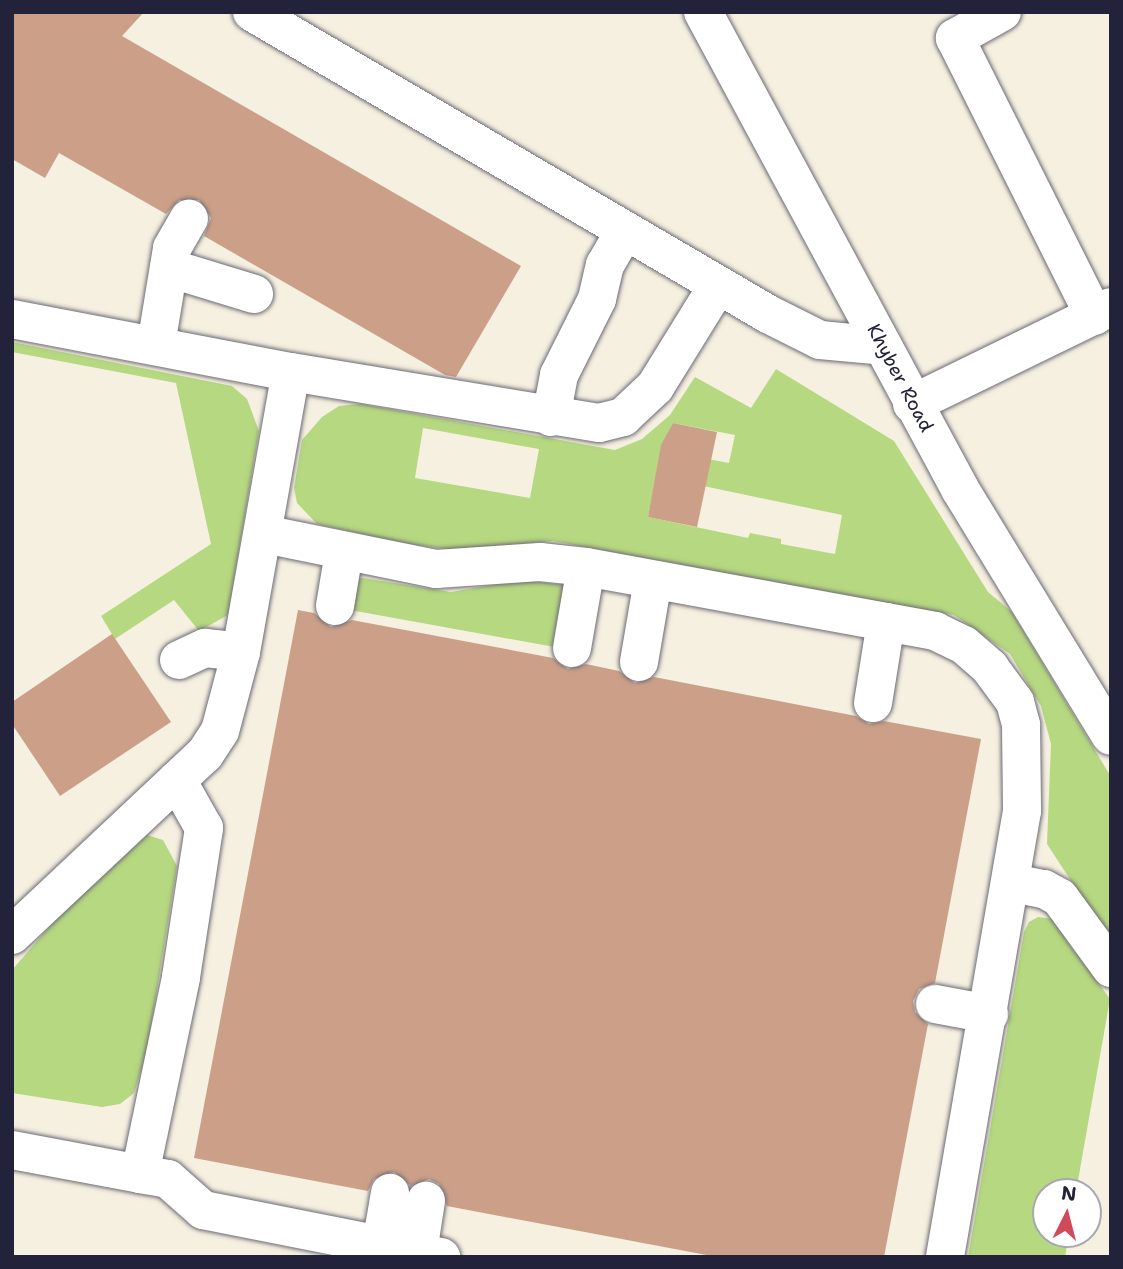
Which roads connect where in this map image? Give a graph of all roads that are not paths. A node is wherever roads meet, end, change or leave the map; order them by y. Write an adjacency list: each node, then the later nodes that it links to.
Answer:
1 (252, 12): 4 (lane)
2 (703, 12): 13 (lane, Khyber Road)
3 (1002, 12): 10 (lane)
4 (298, 24): 6 (lane)
5 (189, 219): 7 (lane)
6 (625, 231): 8 (lane); 16 (lane)
7 (169, 268): 9 (lane); 12 (lane)
8 (718, 285): 13 (lane); 16 (lane)
9 (254, 294)
10 (1102, 312): 15 (lane)
11 (12, 319): 12 (lane)
12 (156, 345): 14 (lane)
13 (883, 346): 15 (lane, Khyber Road)
14 (291, 372): 16 (lane); 17 (lane)
15 (912, 404): 28 (lane, Khyber Road)
16 (551, 417)
17 (264, 534): 18 (lane); 24 (lane)
18 (344, 552): 19 (lane); 21 (lane)
19 (586, 567): 20 (lane); 23 (lane)
20 (653, 580): 22 (lane); 26 (lane)
21 (335, 606)
22 (886, 622): 27 (lane); 30 (lane)
23 (572, 648)
24 (241, 652): 25 (lane); 29 (lane)
25 (179, 660)
26 (639, 662)
27 (873, 703)
28 (1111, 736)
29 (177, 780): 31 (lane); 36 (lane)
30 (1012, 883): 32 (lane); 34 (lane)
31 (17, 919)
32 (1111, 968)
33 (935, 1004): 34 (lane)
34 (989, 1014): 39 (lane)
35 (12, 1150): 36 (lane)
36 (140, 1174): 37 (lane)
37 (381, 1245): 38 (lane); 38 (lane)
38 (430, 1254)
39 (945, 1257)

